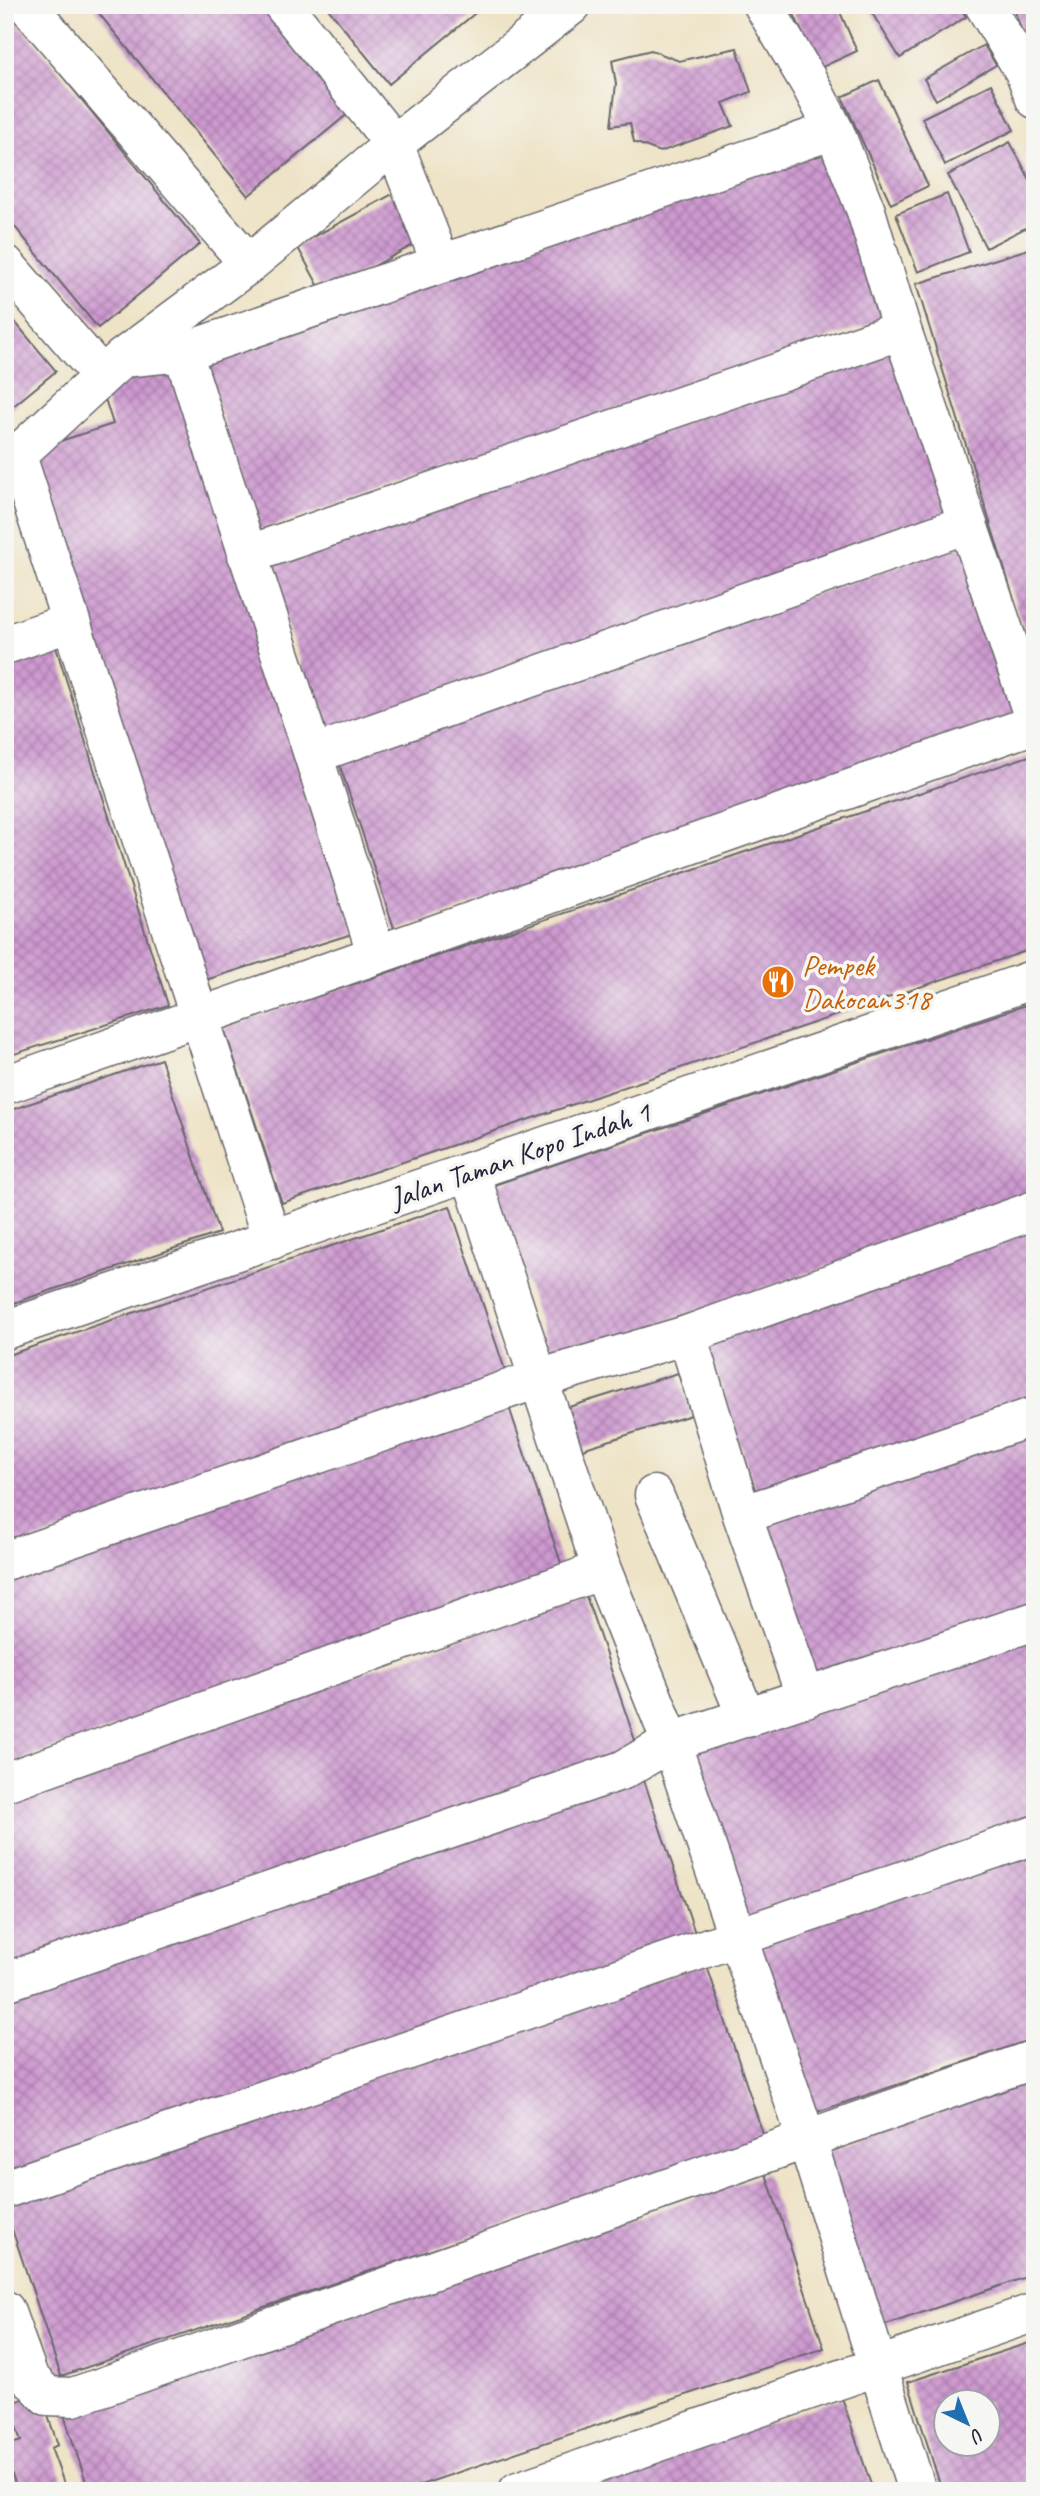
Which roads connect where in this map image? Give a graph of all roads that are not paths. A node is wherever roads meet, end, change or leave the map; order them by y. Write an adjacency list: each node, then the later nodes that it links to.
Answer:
1 (27, 5): 10 (street)
2 (283, 5): 8 (street)
3 (763, 5): 7 (street)
4 (984, 5): 6 (street)
5 (549, 12): 8 (street)
6 (1032, 80)
7 (834, 130): 11 (street); 12 (street)
8 (394, 144): 10 (street); 11 (street)
9 (5, 264): 14 (street)
10 (248, 264): 14 (street)
11 (441, 264): 13 (street)
12 (902, 330): 16 (street); 17 (street)
13 (183, 352): 14 (street); 17 (street)
14 (111, 367): 15 (street)
15 (11, 461): 18 (street)
16 (967, 524): 20 (street); 21 (street)
17 (247, 555): 21 (street)
18 (71, 622): 19 (street); 24 (street)
19 (5, 645)
20 (1035, 723): 22 (street)
21 (314, 754): 22 (street)
22 (376, 953): 24 (street)
23 (1035, 979): 26 (street, Jalan Taman Kopo Indah 1)
24 (198, 1018): 25 (street); 28 (street)
25 (5, 1085)
26 (470, 1172): 28 (street, Jalan Taman Kopo Indah 1); 31 (street)
27 (1035, 1210): 30 (street)
28 (272, 1240): 29 (street, Jalan Taman Kopo Indah 1)
29 (5, 1330)
30 (687, 1335): 31 (street); 34 (street)
31 (538, 1379): 35 (street); 36 (street)
32 (1035, 1416): 34 (street)
33 (654, 1495): 39 (street)
34 (742, 1515): 38 (street)
35 (5, 1560)
36 (602, 1570): 40 (street); 41 (street)
37 (1035, 1621): 38 (street)
38 (806, 1698): 39 (street)
39 (747, 1717): 40 (street)
40 (671, 1742): 43 (street); 44 (street)
41 (5, 1782)
42 (1035, 1835): 43 (street)
43 (737, 1937): 46 (street); 47 (street)
44 (5, 1982)
45 (1035, 2059): 46 (street)
46 (807, 2140): 48 (street); 50 (street)
47 (5, 2189)
48 (5, 2310)
49 (1035, 2312): 50 (street)
50 (877, 2368): 51 (street); 52 (street)
51 (518, 2491)
52 (917, 2491)

